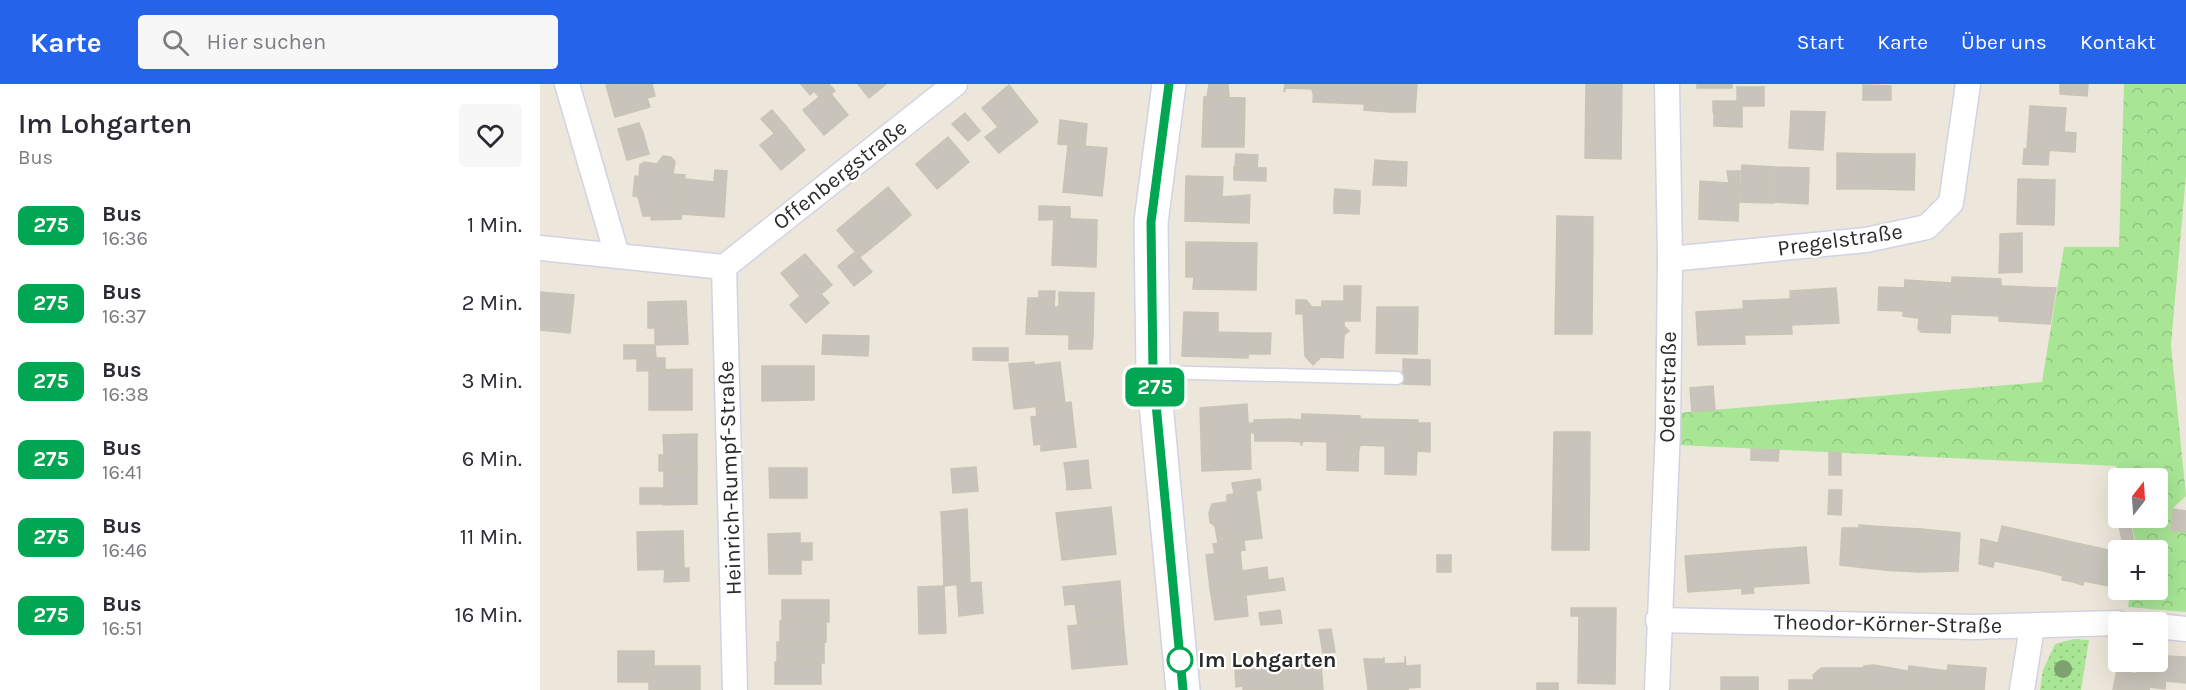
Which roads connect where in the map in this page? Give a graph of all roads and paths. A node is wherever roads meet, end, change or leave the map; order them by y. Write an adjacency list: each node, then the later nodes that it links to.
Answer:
1 (567, 84): 7 (street)
2 (955, 84): 9 (street, Offenbergstraße)
3 (1169, 84): 10 (street)
4 (1667, 84): 8 (street, Oderstraße)
5 (1968, 84): 8 (street, Pregelstraße)
6 (540, 248): 7 (street)
7 (617, 255): 9 (street)
8 (1670, 259): 12 (street, Oderstraße)
9 (724, 267): 17 (street, Heinrich-Rumpf-Straße)
10 (1153, 372): 11 (lane); 18 (street)
11 (1397, 378)
12 (1658, 620): 14 (street, Theodor-Körner-Straße); 19 (street, Oderstraße)
13 (2108, 623): 14 (street, Theodor-Körner-Straße)
14 (2032, 627): 20 (street)
15 (2168, 627): 16 (street)
16 (2186, 629)
17 (735, 690)
18 (1183, 690)
19 (1657, 690)
20 (2022, 690)

